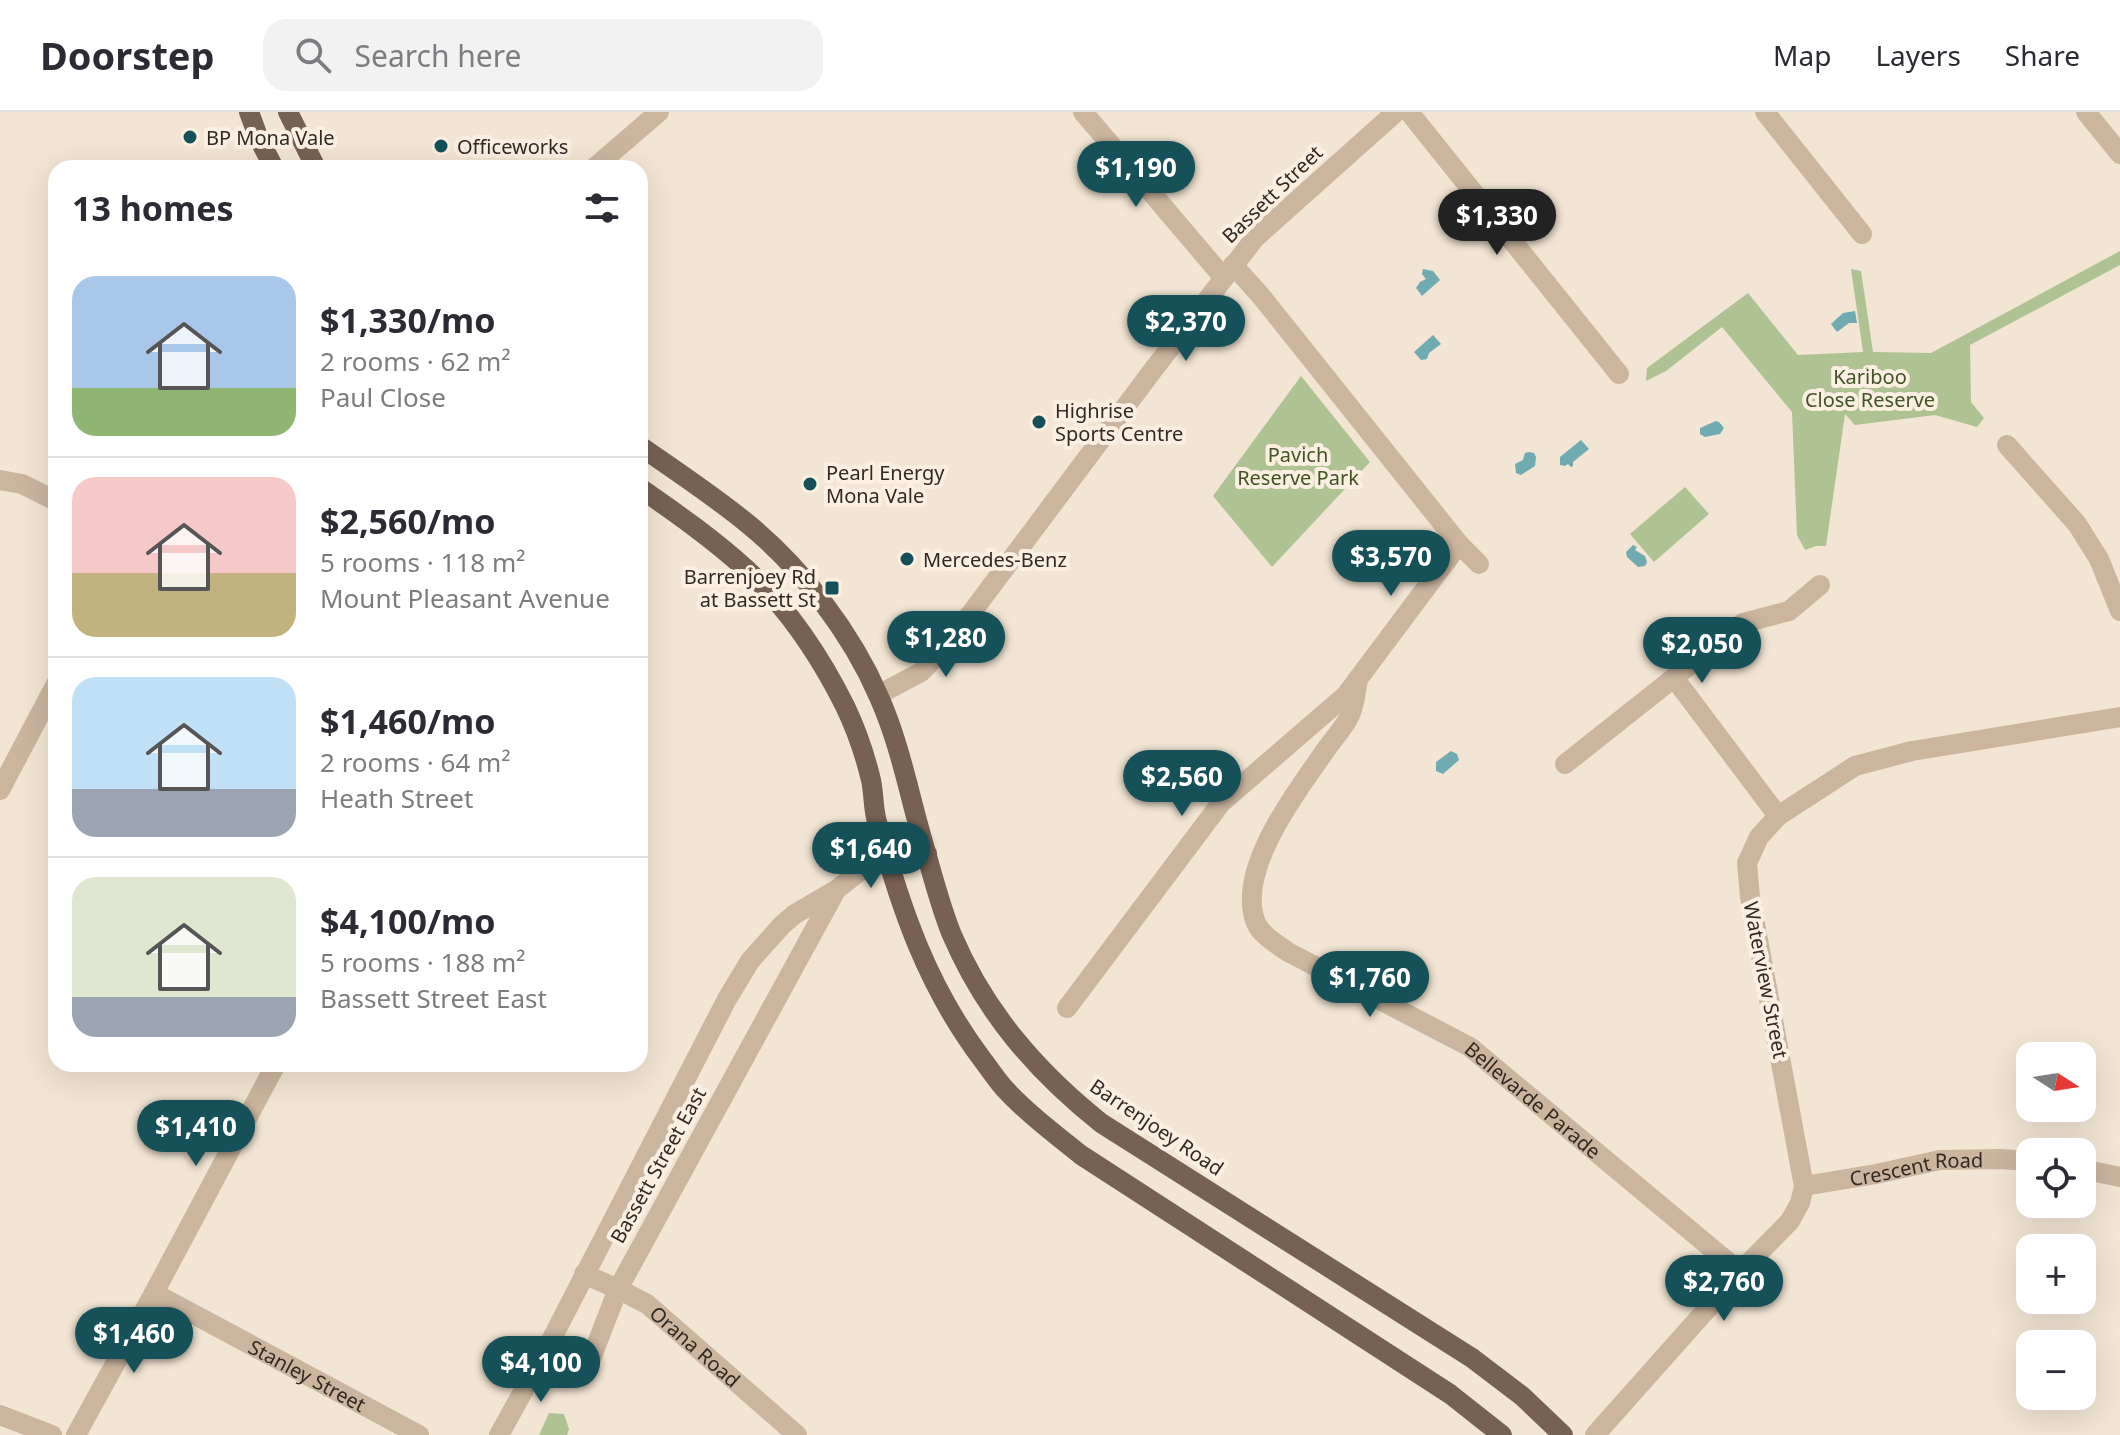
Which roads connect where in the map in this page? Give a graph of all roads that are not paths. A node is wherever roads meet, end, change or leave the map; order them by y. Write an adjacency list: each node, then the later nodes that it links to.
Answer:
1 (249, 112): 10 (main road)
2 (288, 112): 11 (main road)
3 (659, 112): 12 (street)
4 (1083, 112): 14 (street)
5 (1396, 112): 14 (street, Bassett Street)
6 (1409, 112): 15 (street)
7 (1765, 112): 13 (street)
8 (2086, 112): 9 (street)
9 (2120, 154)
10 (270, 160)
11 (312, 160)
12 (603, 160)
13 (1862, 234)
14 (1228, 271): 21 (street); 27 (street, Bassett Street)
15 (1619, 374)
16 (2007, 445): 24 (street)
17 (648, 452): 27 (main road, Barrenjoey Road)
18 (0, 480): 20 (street)
19 (648, 494): 29 (main road)
20 (48, 497)
21 (1459, 544): 22 (street); 25 (street)
22 (1479, 564)
23 (1820, 585): 26 (street)
24 (2120, 611)
25 (1358, 679): 39 (street); 45 (street, Bellevarde Parade)
26 (1675, 679): 31 (street); 33 (street)
27 (878, 695): 29 (main road, Bassett Street); 34 (main road, Barrenjoey Road)
28 (48, 699): 32 (street)
29 (846, 708): 35 (main road)
30 (2120, 717): 33 (street, Waterview Street)
31 (1565, 764)
32 (0, 790)
33 (1778, 816): 44 (street, Waterview Street)
34 (927, 854): 35 (main road, Bassett Street East); 57 (main road, Barrenjoey Road)
35 (887, 856): 36 (street, Bassett Street East); 56 (main road)
36 (836, 890): 37 (street, Bassett Street East); 38 (street, Bassett Street East)
37 (782, 925): 38 (street); 46 (street, Bassett Street East)
38 (804, 949): 47 (street, Bassett Street East)
39 (1067, 1008)
40 (272, 1072): 48 (street)
41 (2016, 1160): 44 (street, Crescent Road)
42 (2096, 1172): 43 (street)
43 (2120, 1177)
44 (1804, 1186): 45 (street)
45 (1740, 1272): 58 (street)
46 (584, 1274): 47 (street, Orana Road); 49 (street, Bassett Street East)
47 (618, 1289): 49 (street, Bassett Street East); 55 (street, Orana Road)
48 (154, 1293): 52 (street); 53 (street, Stanley Street)
49 (545, 1352): 54 (street, Bassett Street East)
50 (0, 1415): 51 (street)
51 (52, 1435)
52 (76, 1435)
53 (419, 1435)
54 (499, 1435)
55 (797, 1435)
56 (1502, 1435)
57 (1563, 1435)
58 (1595, 1435)

